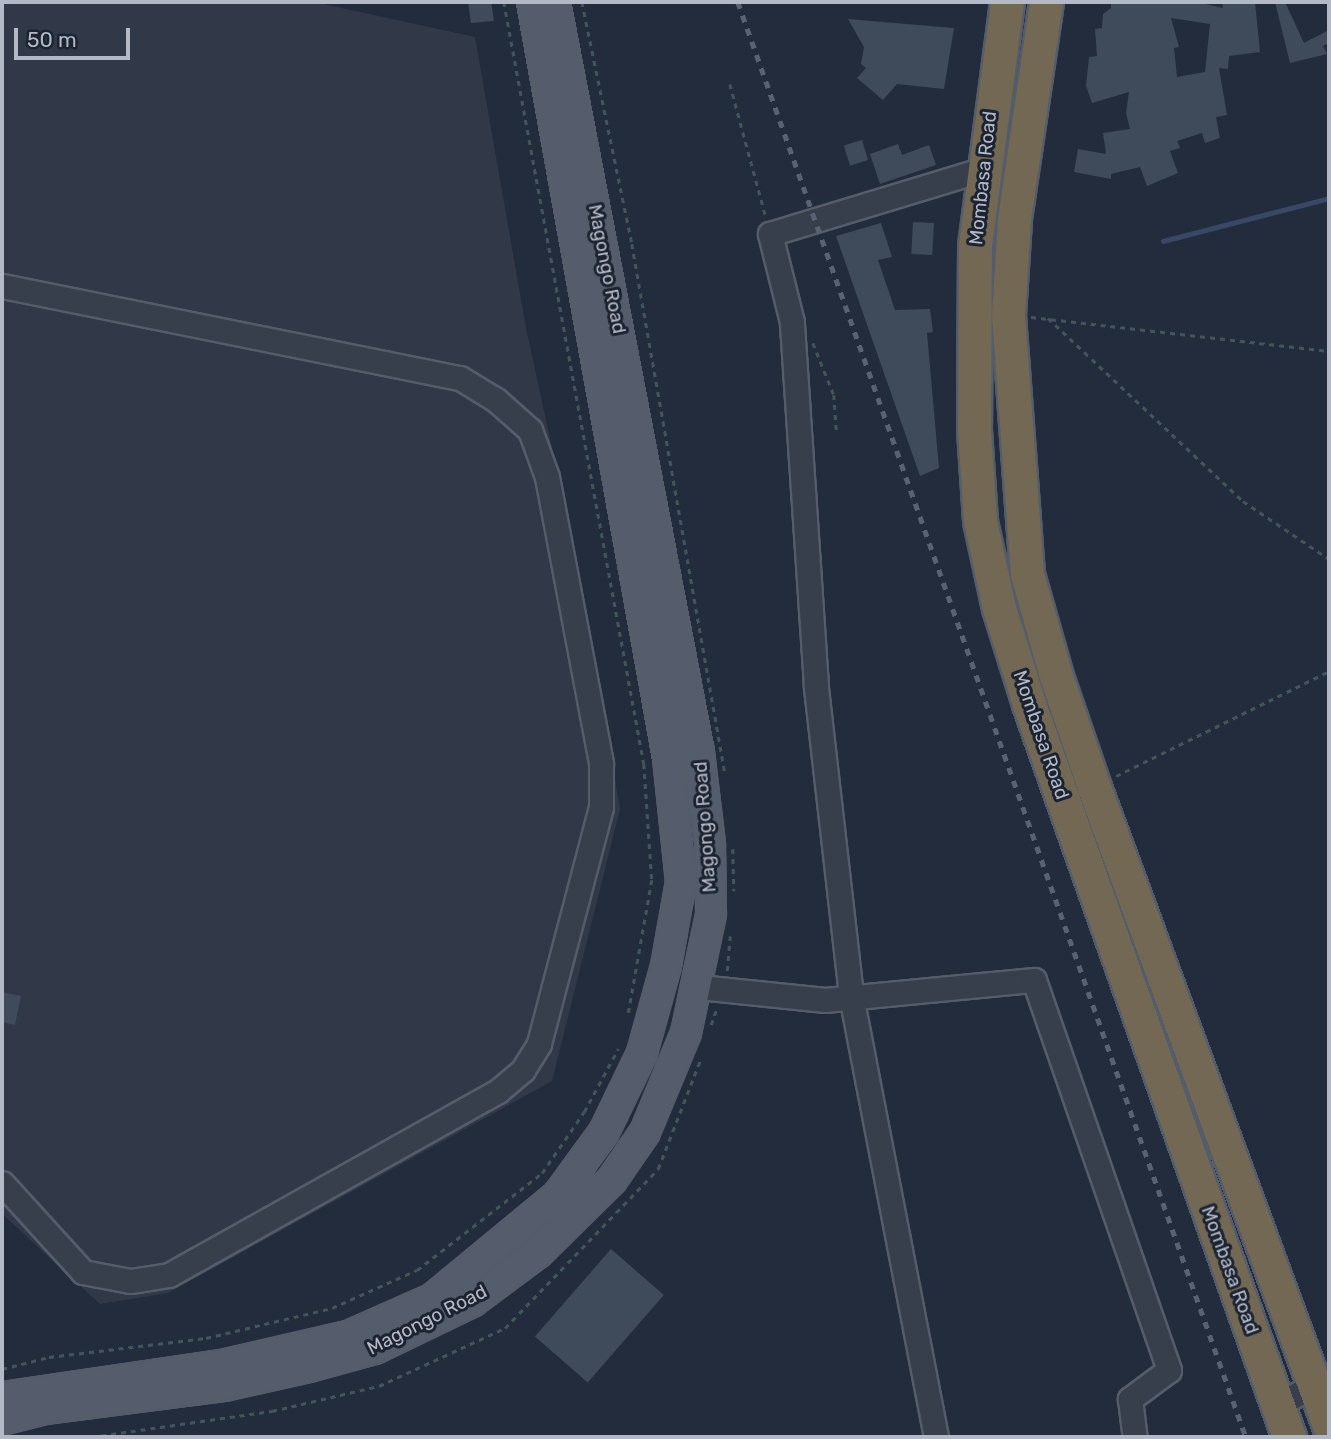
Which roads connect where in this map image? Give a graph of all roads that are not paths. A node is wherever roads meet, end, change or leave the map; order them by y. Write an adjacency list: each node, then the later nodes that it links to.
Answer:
1 (532, 2): 8 (main road, Magongo Road)
2 (555, 2): 7 (main road, Magongo Road)
3 (1007, 2): 5 (highway, Mombasa Road)
4 (1046, 2): 12 (highway, Mombasa Road)
5 (981, 170): 10 (street); 14 (highway, Mombasa Road)
6 (2, 286): 11 (street)
7 (699, 752): 8 (main road); 9 (main road, Magongo Road)
8 (667, 758): 13 (main road, Magongo Road)
9 (699, 987): 10 (street); 15 (main road, Magongo Road)
10 (851, 995): 17 (street); 18 (street)
11 (2, 1183)
12 (1322, 1385): 14 (street); 16 (highway, Mombasa Road)
13 (2, 1397)
14 (1278, 1405): 19 (highway, Mombasa Road)
15 (2, 1420)
16 (1329, 1424)
17 (936, 1437)
18 (1135, 1437)
19 (1289, 1437)

